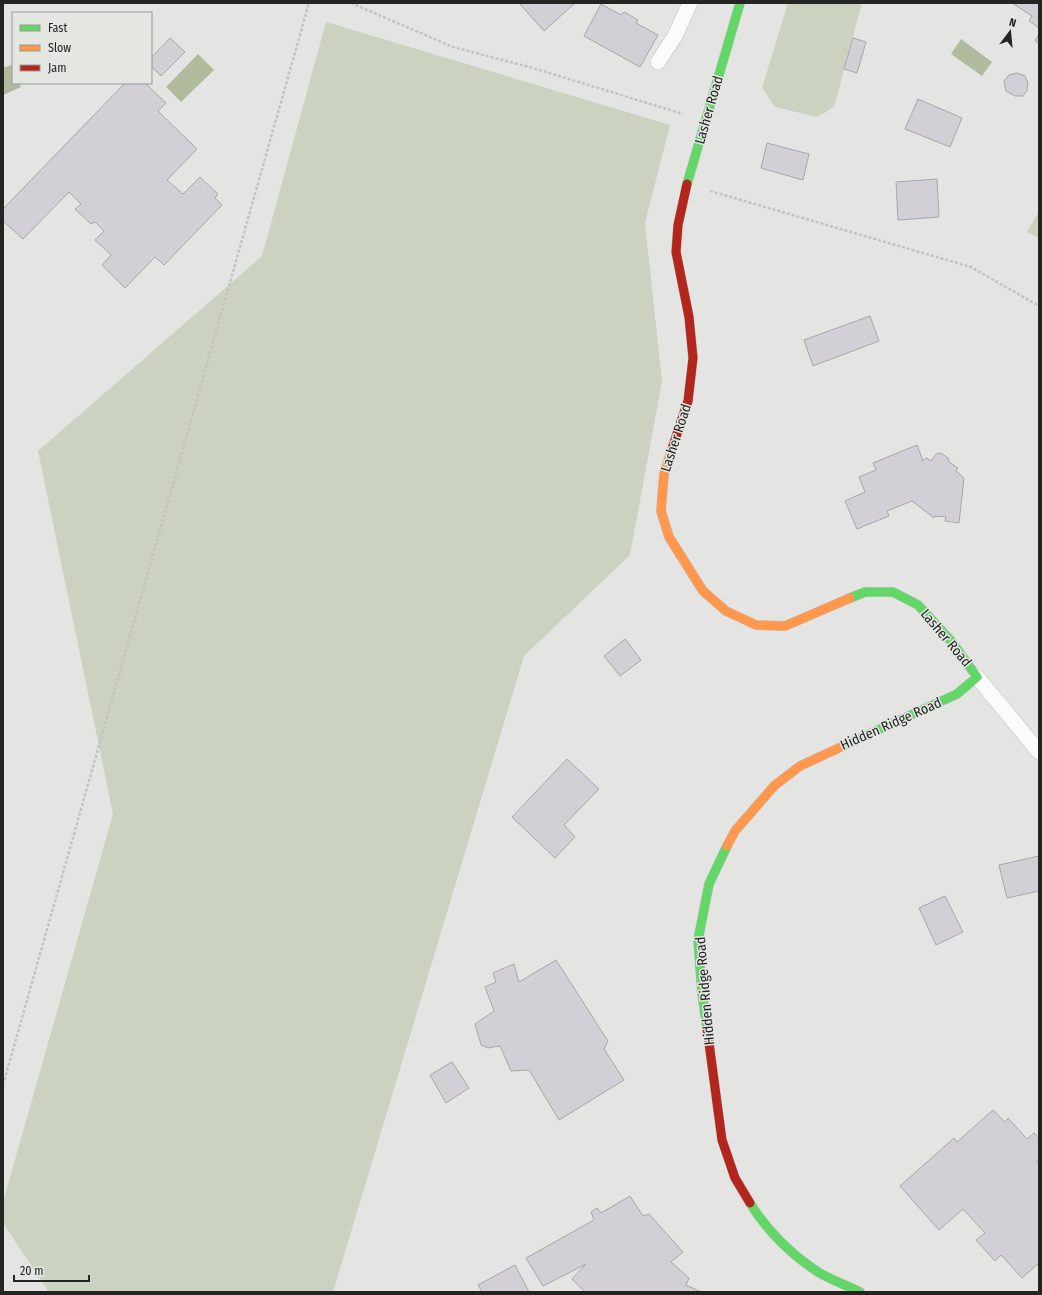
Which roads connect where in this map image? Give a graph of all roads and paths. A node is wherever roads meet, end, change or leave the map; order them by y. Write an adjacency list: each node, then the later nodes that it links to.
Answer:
1 (309, 3): 11 (path)
2 (351, 3): 6 (path)
3 (690, 3): 5 (lane)
4 (740, 3): 6 (street, Lasher Road)
5 (658, 62)
6 (706, 121): 7 (street, Lasher Road)
7 (687, 184): 8 (path); 9 (street, Lasher Road)
8 (1039, 306)
9 (978, 677): 10 (lane, Lasher Road); 12 (street, Hidden Ridge Road)
10 (1039, 752)
11 (3, 1085)
12 (860, 1292)

